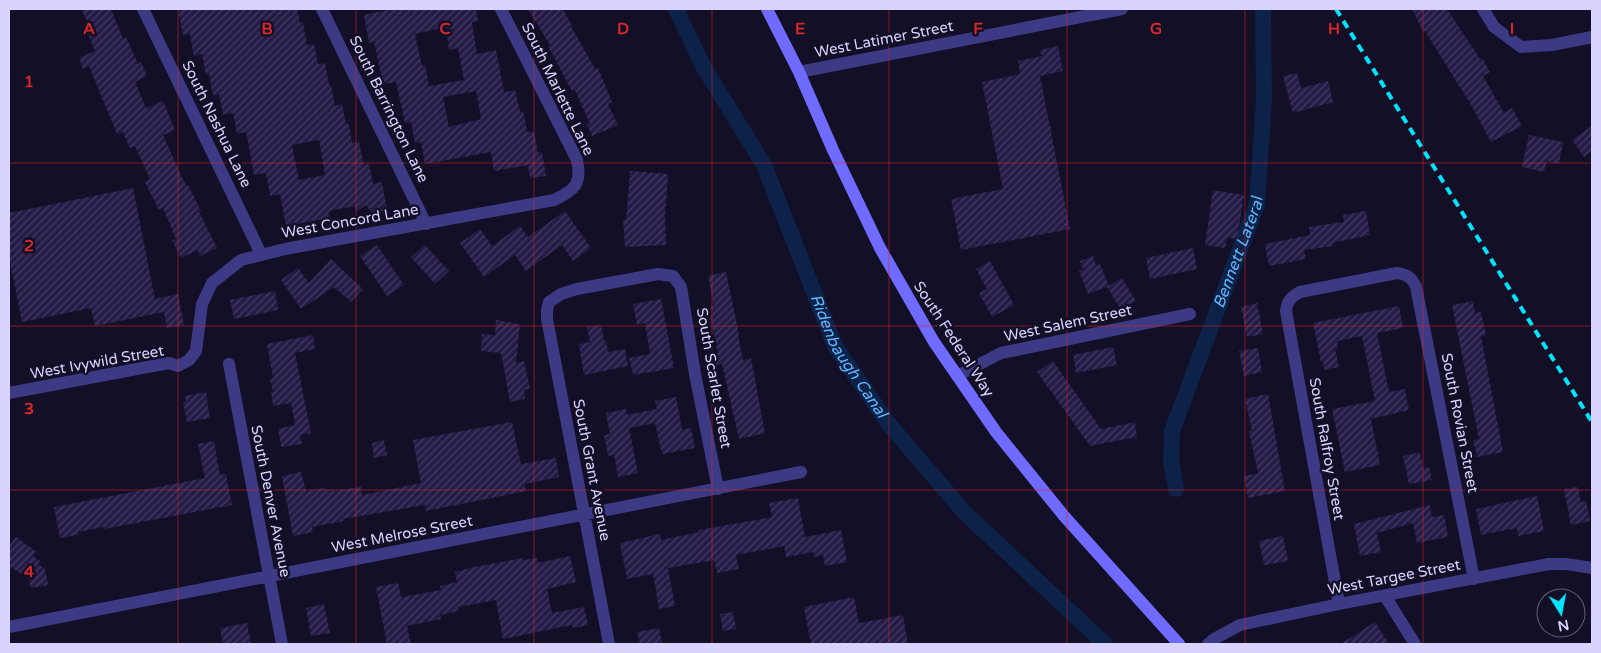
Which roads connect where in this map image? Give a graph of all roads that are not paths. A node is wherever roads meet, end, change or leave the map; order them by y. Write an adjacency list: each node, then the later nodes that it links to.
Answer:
1 (143, 9): 11 (street, South Nashua Lane)
2 (322, 9): 10 (street, South Barrington Lane)
3 (501, 9): 9 (street, South Marlette Lane)
4 (767, 9): 8 (main road, South Federal Way)
5 (1122, 9): 8 (street, West Latimer Street)
6 (1483, 9): 7 (street)
7 (1592, 37)
8 (799, 72): 17 (main road, South Federal Way)
9 (576, 185): 10 (street, West Concord Lane)
10 (426, 224): 11 (street, West Concord Lane)
11 (261, 254): 15 (street, West Concord Lane)
12 (674, 276): 20 (street, South Scarlet Street); 21 (street, South Grant Avenue)
13 (1409, 276): 24 (street, South Rovian Street); 26 (street, South Ralfroy Street)
14 (1190, 314): 17 (street, West Salem Street)
15 (189, 360): 18 (street, West Ivywild Street)
16 (229, 364): 23 (street, South Denver Avenue)
17 (957, 376): 30 (main road, South Federal Way)
18 (9, 393)
19 (801, 472): 20 (street, West Melrose Street)
20 (718, 489): 21 (street, West Melrose Street)
21 (584, 515): 23 (street, West Melrose Street); 29 (street, South Grant Avenue)
22 (1592, 568): 24 (street, West Targee Street)
23 (269, 576): 27 (street, West Melrose Street); 28 (street, South Denver Avenue)
24 (1474, 579): 25 (street, West Targee Street)
25 (1385, 596): 26 (street, West Targee Street); 32 (street)
26 (1338, 604): 31 (street, West Targee Street)
27 (9, 628)
28 (282, 644)
29 (608, 644)
30 (1179, 644)
31 (1208, 644)
32 (1415, 644)

